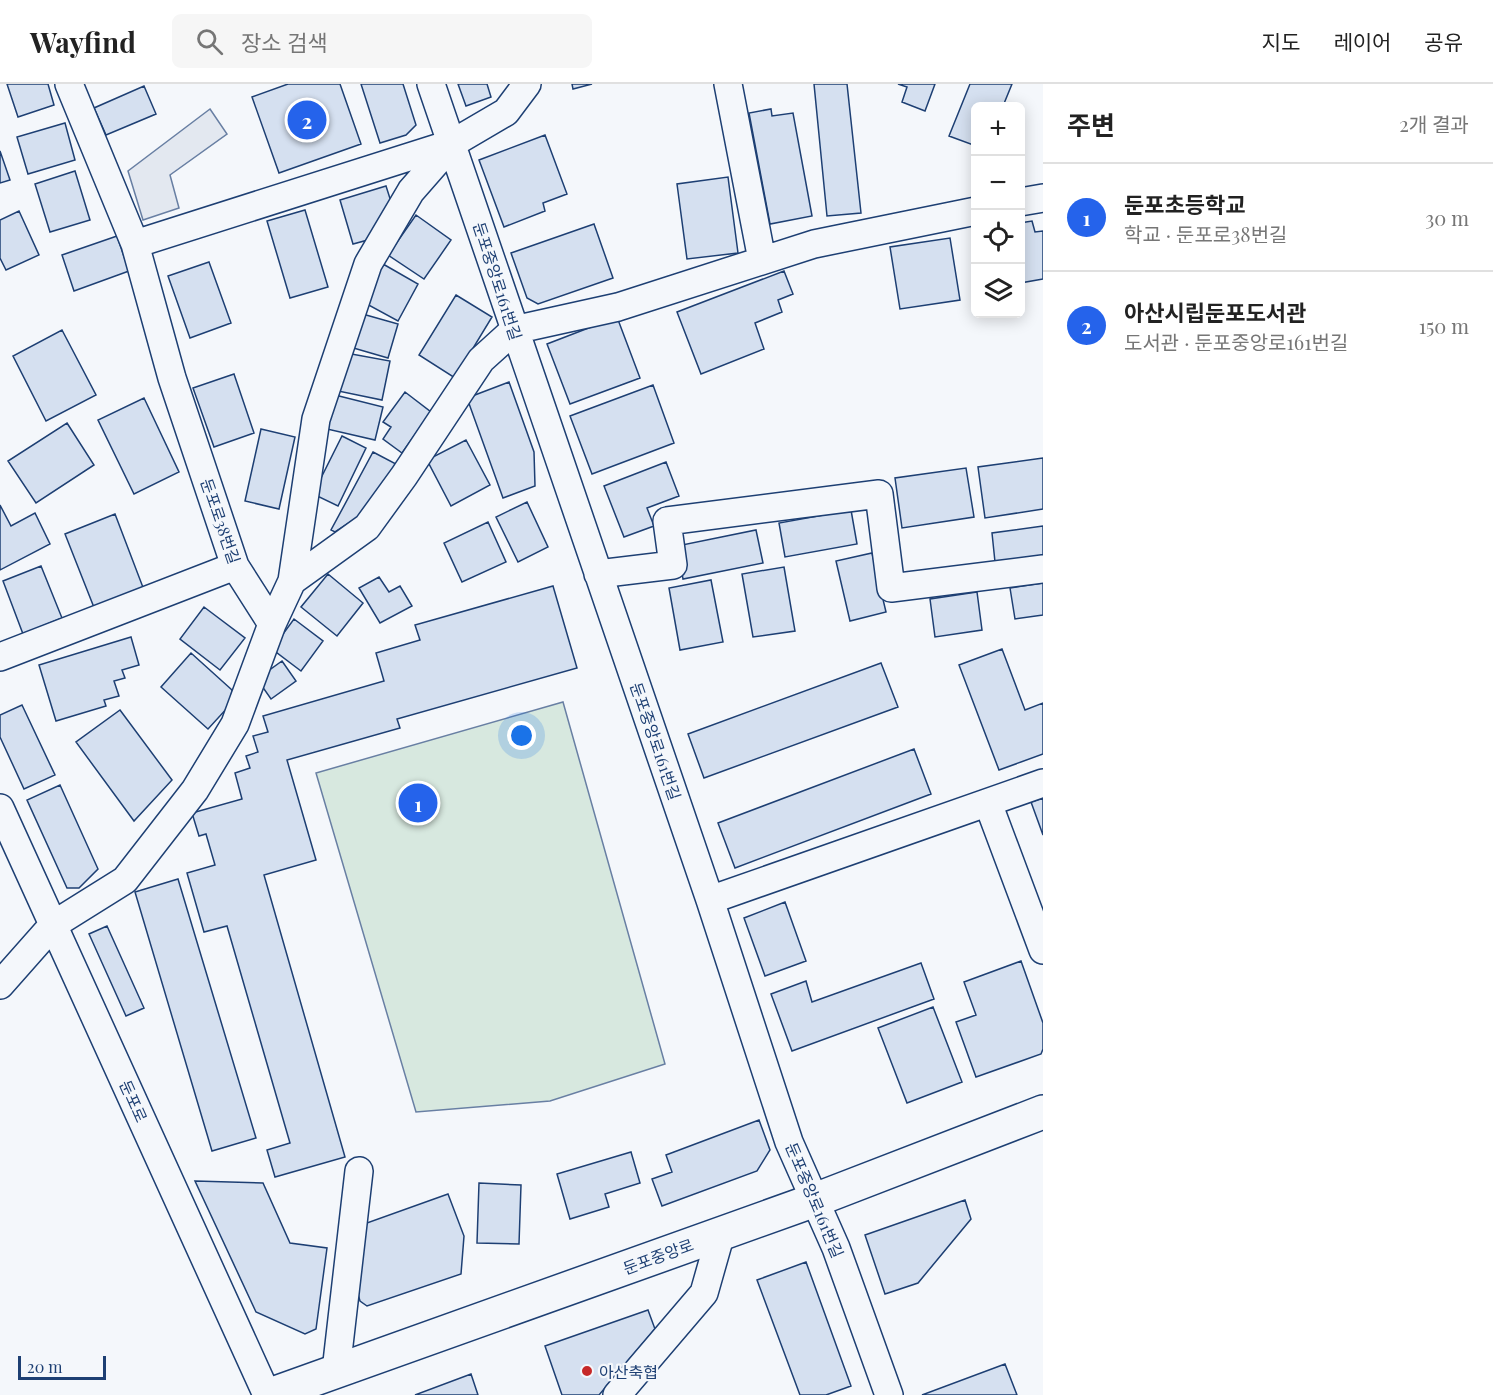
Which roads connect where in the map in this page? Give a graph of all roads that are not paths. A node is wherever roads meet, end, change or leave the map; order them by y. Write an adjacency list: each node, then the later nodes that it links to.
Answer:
1 (69, 84): 9 (street, 둔포로38번길)
2 (431, 84): 5 (street, 둔포중앙로161번길)
3 (527, 84): 5 (street)
4 (728, 84): 10 (street)
5 (453, 143): 9 (street); 11 (street, 둔포중앙로161번길); 15 (street)
6 (1043, 198): 7 (street)
7 (1025, 201)
8 (971, 212): 10 (street)
9 (135, 244): 12 (street, 둔포로38번길)
10 (762, 260): 11 (street)
11 (514, 330): 14 (street, 둔포중앙로161번길); 15 (street)
12 (235, 566): 16 (street, 둔포로38번길); 17 (street)
13 (1043, 568): 14 (street)
14 (598, 574): 21 (street, 둔포중앙로161번길)
15 (292, 581): 16 (street)
16 (272, 624): 22 (street)
17 (0, 657)
18 (1043, 783): 19 (street)
19 (988, 803): 21 (street); 23 (street)
20 (0, 808): 22 (street, 둔포로)
21 (710, 900): 27 (street, 둔포중앙로161번길)
22 (53, 925): 24 (street); 30 (street, 둔포로)
23 (1043, 950)
24 (0, 985)
25 (1043, 1112): 27 (street, 둔포중앙로)
26 (360, 1171): 29 (street)
27 (815, 1200): 28 (street, 둔포중앙로); 32 (street, 둔포중앙로161번길)
28 (721, 1233): 29 (street, 둔포중앙로); 31 (street)
29 (336, 1371): 30 (street, 둔포중앙로)
30 (269, 1395)
31 (617, 1395)
32 (889, 1395)

